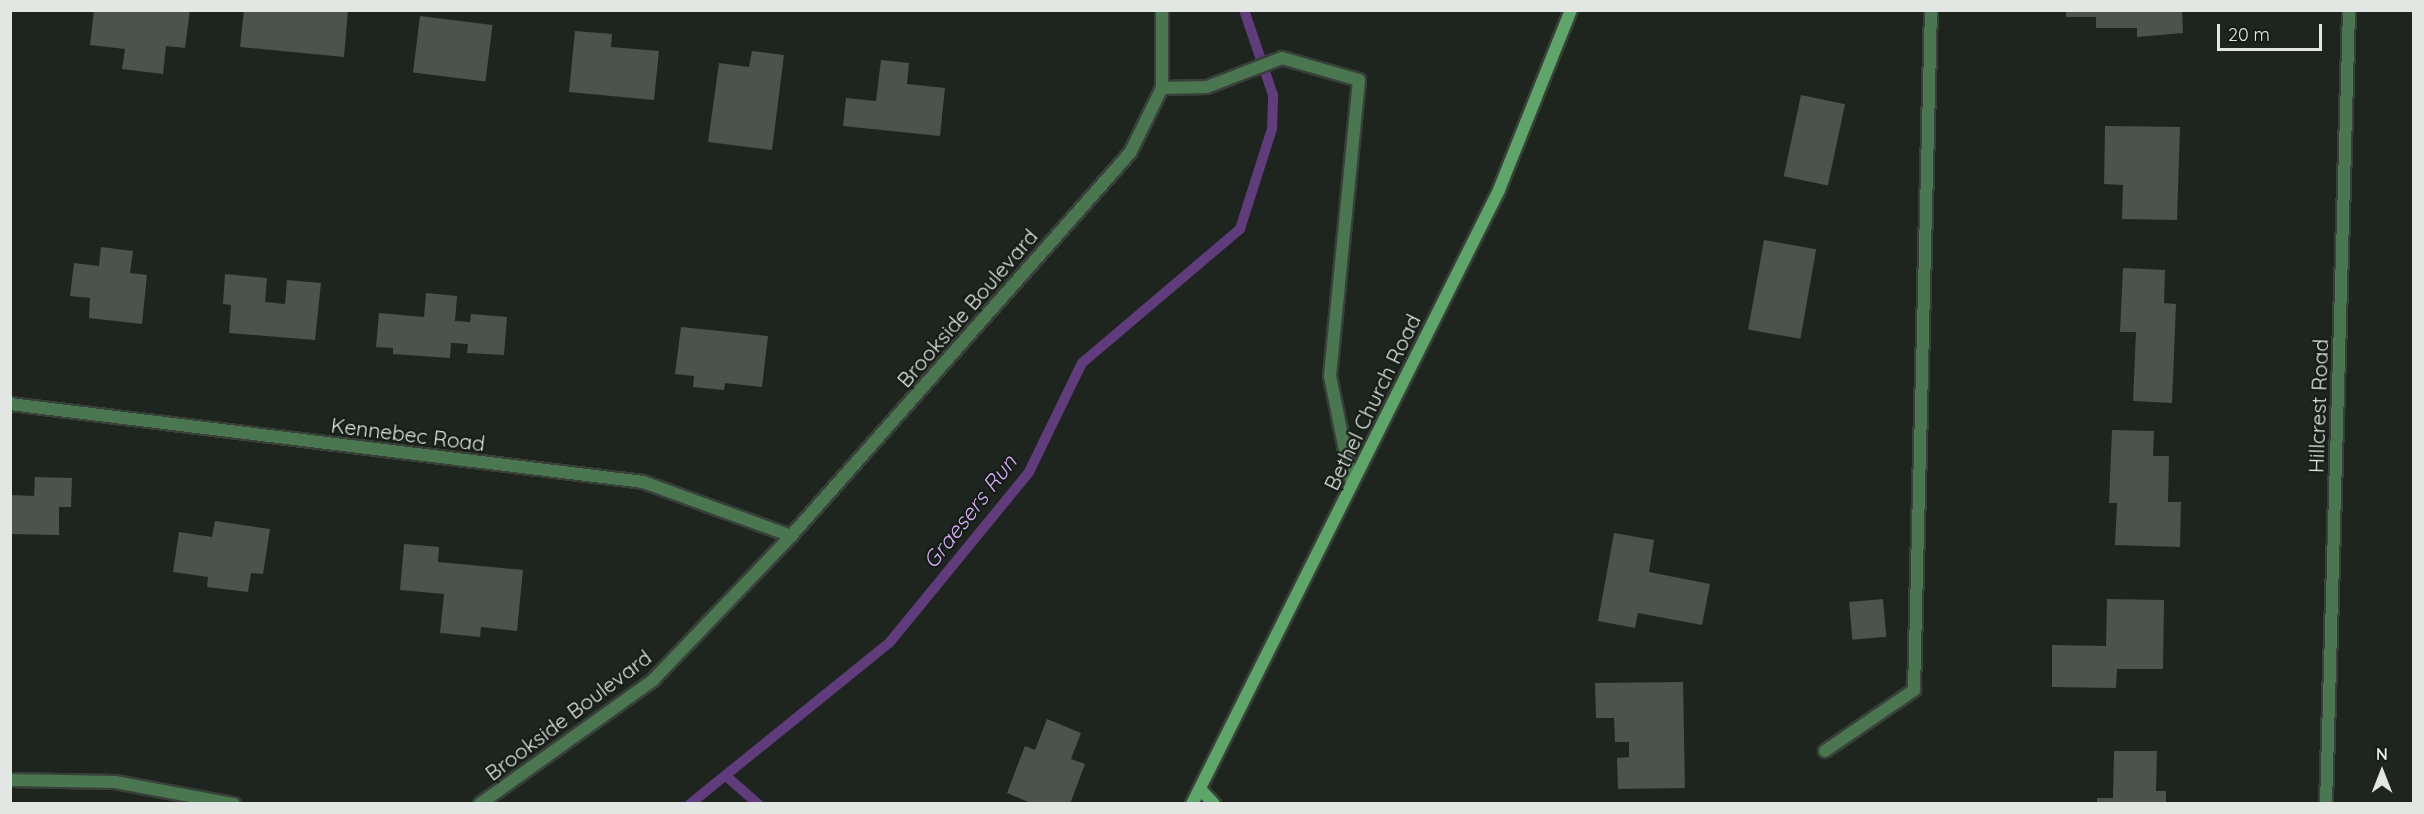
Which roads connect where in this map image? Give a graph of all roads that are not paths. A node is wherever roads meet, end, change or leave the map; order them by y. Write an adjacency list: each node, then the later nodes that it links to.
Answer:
1 (1162, 10): 5 (street)
2 (1571, 10): 7 (street, Bethel Church Road)
3 (1931, 10): 9 (street)
4 (2349, 10): 16 (street, Hillcrest Road)
5 (1162, 88): 7 (street); 8 (street, Brookside Boulevard)
6 (10, 404): 8 (street, Kennebec Road)
7 (1352, 485): 11 (street, Bethel Church Road)
8 (792, 536): 13 (street, Brookside Boulevard)
9 (1825, 751)
10 (10, 780): 12 (street)
11 (1201, 790): 14 (street, Bethel Church Road); 15 (street)
12 (234, 804)
13 (480, 804)
14 (1192, 804)
15 (1214, 804)
16 (2326, 804)

